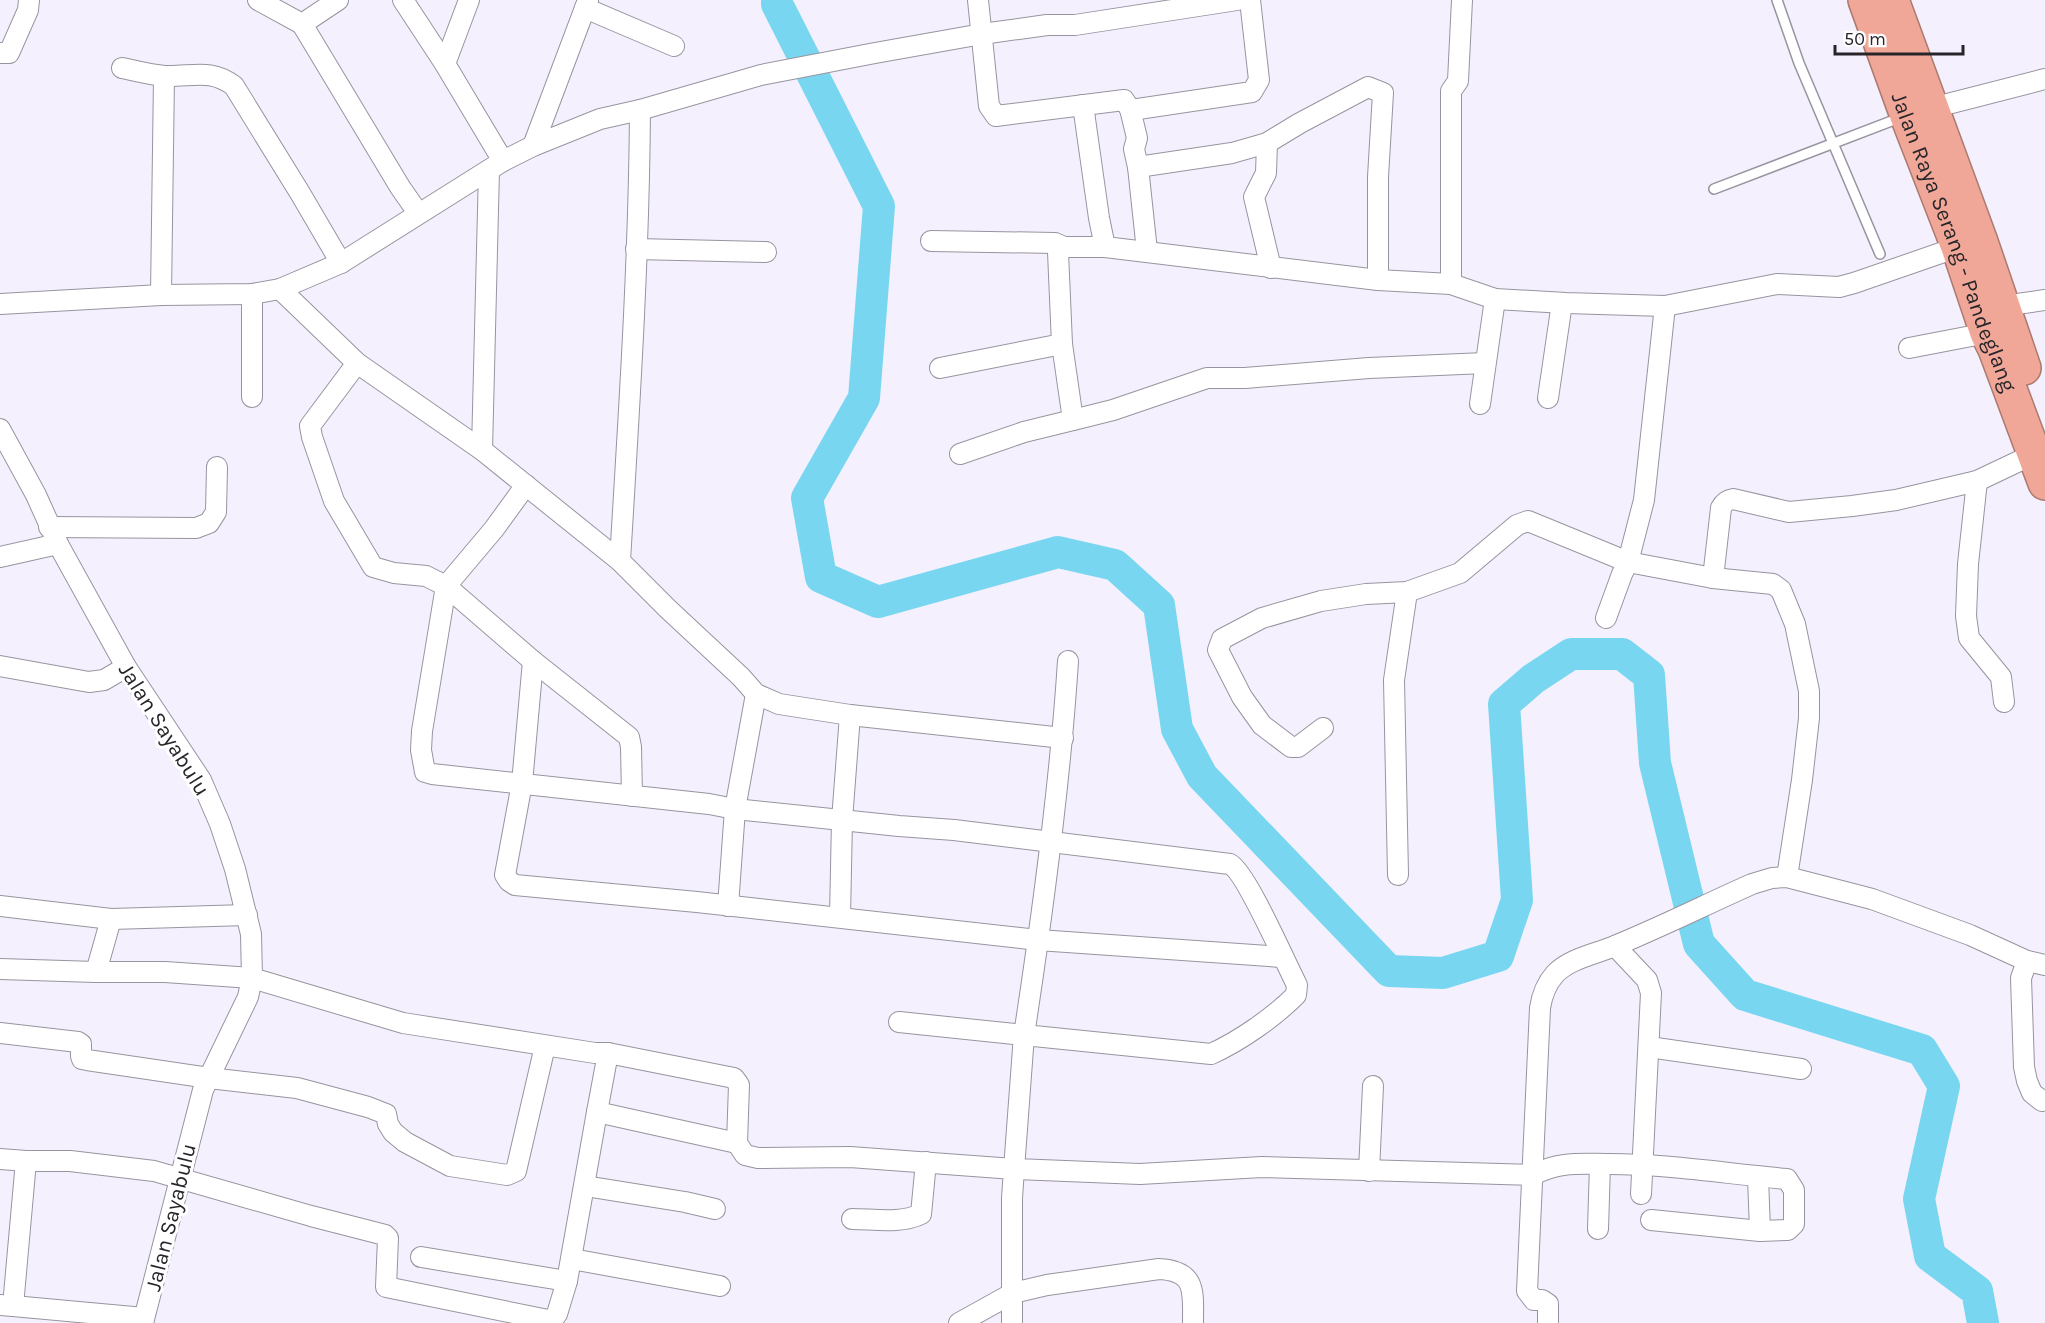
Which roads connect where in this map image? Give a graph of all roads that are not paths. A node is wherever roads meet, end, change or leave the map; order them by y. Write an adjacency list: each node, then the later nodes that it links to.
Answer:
1 (29, 0): 17 (street)
2 (258, 0): 14 (street)
3 (338, 0): 14 (street)
4 (403, 0): 18 (street)
5 (469, 0): 18 (street)
6 (978, 0): 15 (street)
7 (1237, 0): 15 (street)
8 (1250, 0): 23 (street)
9 (1462, 0): 44 (street)
10 (1778, 0): 27 (lane)
11 (1865, 0): 25 (highway, Jalan Raya Serang - Pandeglang)
12 (1892, 0): 25 (highway, Jalan Raya Serang - Pandeglang)
13 (586, 4): 16 (street); 28 (street)
14 (302, 24): 32 (street)
15 (982, 34): 22 (street); 24 (street)
16 (674, 46)
17 (0, 53)
18 (445, 64): 29 (street)
19 (122, 68): 20 (street)
20 (164, 76): 41 (street); 47 (street)
21 (2045, 79): 25 (street)
22 (1083, 105): 23 (street); 35 (street)
23 (1130, 109): 30 (street)
24 (640, 110): 28 (street); 37 (street)
25 (1919, 112): 27 (lane); 36 (highway, Jalan Raya Serang - Pandeglang); 53 (highway, Jalan Raya Serang - Pandeglang)
26 (1267, 143): 30 (street); 42 (street); 43 (street)
27 (1834, 143): 31 (lane); 40 (lane)
28 (533, 146): 29 (street)
29 (496, 166): 32 (street); 64 (street)
30 (1138, 167): 38 (street)
31 (1714, 189)
32 (418, 213): 41 (street)
33 (931, 241): 34 (street)
34 (1064, 247): 35 (street); 54 (street)
35 (1105, 247): 38 (street)
36 (1958, 247): 52 (street); 53 (highway, Jalan Raya Serang - Pandeglang)
37 (636, 249): 39 (street); 72 (street)
38 (1147, 251): 42 (street)
39 (766, 252)
40 (1880, 254)
41 (341, 264): 45 (street)
42 (1271, 268): 43 (street)
43 (1378, 280): 44 (street)
44 (1450, 284): 48 (street)
45 (280, 289): 46 (street); 56 (street)
46 (252, 294): 47 (street); 59 (street)
47 (161, 295): 51 (street)
48 (1495, 299): 50 (street); 57 (street)
49 (2045, 300): 53 (street)
50 (1562, 303): 52 (street); 60 (street)
51 (0, 304)
52 (1665, 306): 73 (street)
53 (2000, 332): 55 (street); 66 (highway, Jalan Raya Serang - Pandeglang)
54 (1062, 344): 58 (street); 62 (street)
55 (1909, 348)
56 (357, 363): 64 (street); 75 (street)
57 (1485, 363): 61 (street); 62 (street)
58 (940, 368)
59 (252, 397)
60 (1548, 398)
61 (1480, 404)
62 (1073, 420): 65 (street)
63 (0, 429): 70 (street, Jalan Sayabulu)
64 (482, 450): 69 (street)
65 (960, 454)
66 (2041, 455): 68 (street)
67 (217, 467): 70 (street)
68 (1977, 482): 74 (street); 83 (street)
69 (526, 485): 72 (street); 75 (street)
70 (54, 535): 71 (street); 81 (street, Jalan Sayabulu)
71 (0, 556)
72 (620, 561): 82 (street)
73 (1628, 562): 74 (street); 76 (street); 77 (street)
74 (1713, 578): 93 (street)
75 (446, 585): 78 (street); 87 (street)
76 (1407, 592): 85 (street); 92 (street)
77 (1606, 618)
78 (533, 661): 87 (street); 88 (street)
79 (1068, 661): 86 (street)
80 (0, 666): 81 (street)
81 (126, 667): 96 (street, Jalan Sayabulu)
82 (756, 694): 84 (street); 89 (street)
83 (2004, 702)
84 (850, 714): 86 (street); 90 (street)
85 (1323, 728)
86 (1063, 738): 91 (street)
87 (522, 783): 88 (street); 95 (street)
88 (632, 796): 89 (street)
89 (735, 809): 90 (street); 95 (street)
90 (843, 820): 91 (street); 97 (street)
91 (1050, 841): 99 (street); 101 (street)
92 (1398, 875)
93 (1787, 877): 100 (street); 102 (street)
94 (0, 906): 98 (street)
95 (728, 906): 97 (street)
96 (248, 915): 98 (street); 105 (street, Jalan Sayabulu)
97 (840, 918): 99 (street)
98 (111, 919): 104 (street)
99 (1038, 940): 101 (street); 108 (street)
100 (1622, 943): 110 (street); 125 (street)
101 (1282, 957): 108 (street)
102 (2036, 963): 115 (street)
103 (0, 969): 104 (street)
104 (96, 972): 105 (street)
105 (252, 978): 109 (street); 113 (street, Jalan Sayabulu)
106 (899, 1022): 108 (street)
107 (0, 1033): 113 (street)
108 (1024, 1035): 123 (street)
109 (545, 1046): 111 (street); 113 (street)
110 (1649, 1047): 112 (street); 122 (street)
111 (608, 1053): 116 (street); 117 (street)
112 (1801, 1069)
113 (209, 1078): 127 (street, Jalan Sayabulu)
114 (1373, 1086): 124 (street)
115 (2042, 1101)
116 (597, 1112): 117 (street); 128 (street)
117 (737, 1143): 120 (street)
118 (0, 1160): 119 (street)
119 (26, 1161): 127 (street); 135 (street)
120 (926, 1162): 123 (street); 131 (street)
121 (1600, 1164): 122 (street); 125 (street); 133 (street)
122 (1642, 1164): 126 (street); 129 (street)
123 (1014, 1169): 124 (street); 140 (street)
124 (1369, 1171): 125 (street)
125 (1533, 1175): 146 (street)
126 (1758, 1177): 134 (street); 134 (street)
127 (180, 1179): 138 (street); 142 (street, Jalan Sayabulu)
128 (585, 1186): 130 (street); 137 (street)
129 (1641, 1194)
130 (715, 1209)
131 (852, 1219)
132 (1651, 1220): 134 (street)
133 (1598, 1229)
134 (1760, 1231)
135 (9, 1256): 141 (street)
136 (421, 1257): 138 (street)
137 (572, 1259): 138 (street); 139 (street)
138 (567, 1281)
139 (720, 1286)
140 (1013, 1293): 143 (street); 144 (street); 145 (street)
141 (7, 1306): 142 (street)
142 (144, 1321)
143 (959, 1323)
144 (1012, 1323)
145 (1193, 1323)
146 (1548, 1323)

